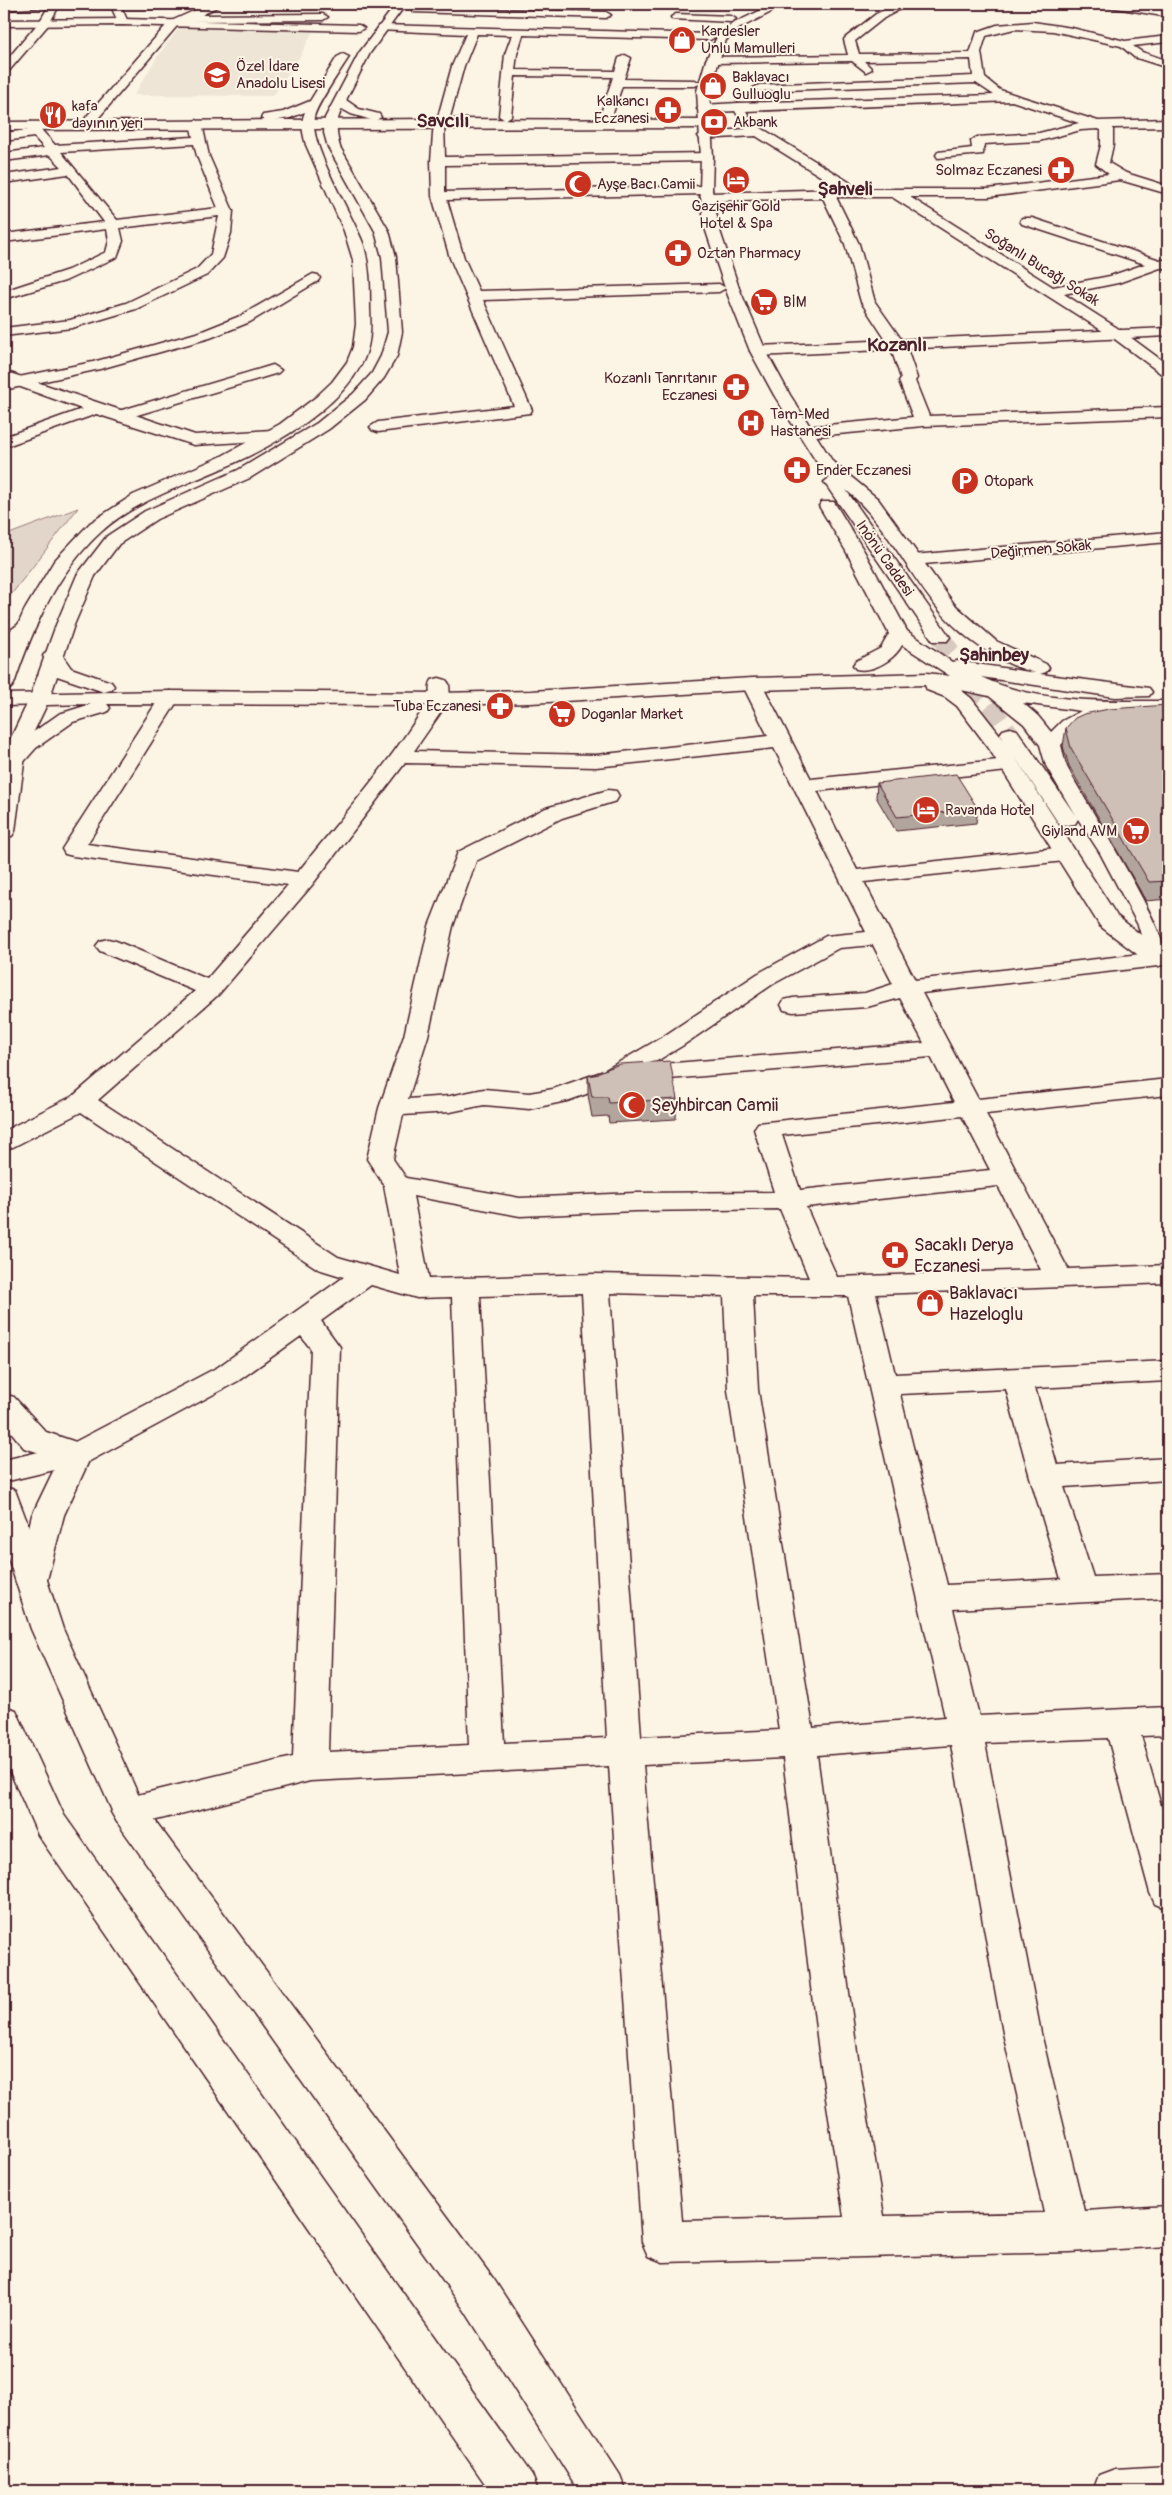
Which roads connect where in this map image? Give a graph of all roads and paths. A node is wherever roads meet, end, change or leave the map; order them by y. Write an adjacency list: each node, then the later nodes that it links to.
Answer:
1 (44, 4): 13 (street)
2 (55, 4): 22 (street)
3 (115, 4): 23 (street)
4 (401, 4): 28 (street)
5 (429, 4): 14 (street)
6 (491, 4): 15 (street)
7 (759, 4): 21 (street)
8 (782, 4): 38 (street)
9 (1110, 4): 16 (street)
10 (900, 5): 37 (street)
11 (212, 6): 12 (street); 20 (street)
12 (257, 6)
13 (4, 7)
14 (418, 10): 15 (street); 29 (street)
15 (478, 12): 18 (street)
16 (1168, 14)
17 (368, 16): 27 (street)
18 (613, 16)
19 (661, 17): 21 (street)
20 (185, 18): 25 (street); 26 (street)
21 (731, 19): 33 (street)
22 (45, 22): 23 (street); 24 (street); 40 (street)
23 (123, 22): 25 (street)
24 (4, 23)
25 (174, 24): 26 (street); 55 (street)
26 (314, 27): 27 (street)
27 (359, 28): 50 (street)
28 (382, 28): 29 (street); 48 (street)
29 (402, 29): 30 (street)
30 (473, 31): 31 (street); 57 (street)
31 (518, 33): 32 (street); 42 (street)
32 (633, 35): 33 (street); 41 (street)
33 (710, 37): 45 (street)
34 (1168, 39): 35 (street)
35 (1125, 44): 36 (street); 39 (street)
36 (976, 56): 37 (street); 43 (street)
37 (854, 58): 38 (street); 44 (street)
38 (712, 60): 45 (street)
39 (1167, 64)
40 (4, 70)
41 (623, 72): 42 (street); 45 (street); 53 (street)
42 (509, 73): 52 (street)
43 (979, 78): 44 (street); 47 (street)
44 (878, 81): 46 (street); 49 (street)
45 (703, 88): 58 (street)
46 (751, 88)
47 (1012, 98): 49 (street); 63 (street)
48 (340, 100): 54 (street); 62 (street)
49 (898, 102): 51 (street)
50 (316, 103): 59 (street); 65 (street)
51 (738, 107): 58 (street); 67 (street)
52 (505, 116): 53 (street); 57 (street)
53 (606, 116): 58 (street)
54 (375, 117): 57 (street); 62 (street)
55 (91, 119): 56 (street); 59 (street)
56 (4, 120)
57 (441, 120): 58 (street); 62 (street); 76 (street)
58 (700, 120): 67 (street); 75 (street)
59 (269, 121): 61 (street); 65 (street); 65 (street)
60 (1168, 122): 63 (street)
61 (196, 124): 66 (street); 69 (street)
62 (330, 125): 65 (street); 123 (street)
63 (1097, 125): 71 (street); 79 (street)
64 (4, 126): 66 (street)
65 (309, 126): 112 (street)
66 (34, 130): 68 (street); 70 (street)
67 (758, 132): 81 (street)
68 (4, 137)
69 (200, 140): 70 (street); 72 (street)
70 (51, 150): 73 (street); 78 (street)
71 (942, 155)
72 (203, 156): 74 (street); 87 (street)
73 (4, 157)
74 (187, 157)
75 (701, 157): 76 (street); 83 (street)
76 (437, 161): 86 (street)
77 (86, 164): 78 (street)
78 (69, 168): 80 (street); 89 (street)
79 (1121, 176): 82 (street); 84 (street)
80 (4, 179)
81 (848, 189): 83 (street); 84 (street); 85 (street)
82 (1168, 190)
83 (704, 191): 85 (street); 86 (street); 93 (street); 102 (street)
84 (895, 193): 94 (street, Soğanlı Bucağı Sokak)
85 (828, 194): 101 (street)
86 (439, 196): 96 (street)
87 (226, 211): 89 (street); 98 (street)
88 (1026, 221): 91 (street)
89 (113, 224): 90 (street); 95 (street)
90 (4, 238)
91 (1164, 264): 94 (street)
92 (313, 278): 105 (street)
93 (719, 288): 96 (street); 97 (street)
94 (1051, 292): 100 (street, Soğanlı Bucağı Sokak)
95 (4, 295)
96 (473, 296): 110 (street)
97 (731, 322)
98 (4, 332)
99 (1168, 332): 100 (street)
100 (1117, 334): 101 (street); 104 (street, Soğanlı Bucağı Sokak)
101 (898, 346): 102 (street); 109 (street)
102 (758, 351): 111 (street)
103 (273, 370): 108 (street)
104 (1168, 372)
105 (8, 380): 106 (street)
106 (96, 409): 108 (street); 114 (street)
107 (1168, 412): 109 (street)
108 (118, 416): 113 (street)
109 (923, 422): 111 (street)
110 (378, 427)
111 (806, 432): 115 (street)
112 (272, 435): 113 (street); 116 (street)
113 (194, 440): 116 (street)
114 (4, 442)
115 (818, 465): 118 (street); 120 (street); 121 (street, Inönü Caddesi)
116 (211, 467): 119 (street)
117 (1168, 537): 118 (street, Değirmen Sokak)
118 (913, 560): 129 (street)
119 (27, 626): 122 (street); 128 (street)
120 (899, 634): 124 (street); 125 (street)
121 (940, 638)
122 (4, 644)
123 (53, 656): 130 (street); 134 (street)
124 (863, 666): 125 (street); 132 (street)
125 (944, 666): 129 (street); 131 (street)
126 (911, 680): 127 (street); 131 (street); 145 (street)
127 (752, 684): 132 (street); 141 (street)
128 (4, 685): 134 (street)
129 (1084, 685): 133 (street)
130 (104, 686): 132 (street); 134 (street)
131 (995, 691): 138 (street); 142 (street)
132 (440, 692): 136 (street); 143 (street)
133 (1168, 692)
134 (40, 693): 135 (street); 137 (street); 144 (street)
135 (134, 698): 136 (street); 144 (street)
136 (170, 698): 151 (street)
137 (4, 700)
138 (1103, 708): 139 (street); 142 (street)
139 (1168, 708)
140 (1010, 734): 154 (street)
141 (781, 741): 143 (street); 146 (street)
142 (1050, 744): 154 (street)
143 (399, 757): 151 (street)
144 (14, 761): 148 (street)
145 (1008, 765): 146 (street); 149 (street)
146 (804, 786): 150 (street)
147 (608, 796): 162 (street)
148 (4, 831)
149 (1065, 854): 150 (street); 154 (street)
150 (851, 877): 152 (street)
151 (304, 880): 156 (street)
152 (881, 938): 155 (street); 159 (street)
153 (108, 946): 156 (street)
154 (1163, 966): 155 (street)
155 (908, 988): 157 (street); 158 (street)
156 (212, 989): 161 (street)
157 (794, 1005)
158 (940, 1049): 159 (street); 163 (street)
159 (613, 1076): 162 (street)
160 (1168, 1087): 163 (street)
161 (82, 1102): 164 (street); 169 (street)
162 (392, 1108): 166 (street)
163 (971, 1108): 165 (street); 167 (street)
164 (4, 1141)
165 (1007, 1177): 167 (street); 170 (street)
166 (397, 1185): 167 (street); 174 (street)
167 (790, 1200): 172 (street)
168 (1168, 1274): 170 (street)
169 (366, 1275): 174 (street); 176 (street)
170 (1060, 1280): 172 (street)
171 (596, 1283): 173 (street); 175 (street); 195 (street)
172 (844, 1286): 173 (street); 179 (street)
173 (738, 1287): 194 (street)
174 (417, 1289): 175 (street)
175 (466, 1289): 196 (street)
176 (304, 1320): 181 (street); 197 (street)
177 (1168, 1370): 178 (street)
178 (1018, 1378): 179 (street); 184 (street)
179 (882, 1385): 189 (street)
180 (4, 1404): 181 (street)
181 (77, 1454): 183 (street); 186 (street)
182 (1168, 1469): 184 (street)
183 (4, 1471)
184 (1045, 1477): 188 (street)
185 (4, 1498): 186 (street)
186 (31, 1580): 198 (street)
187 (1168, 1586): 188 (street)
188 (1081, 1590): 189 (street)
189 (933, 1598): 193 (street)
190 (4, 1720): 204 (street)
191 (1168, 1721): 192 (street)
192 (1121, 1724): 193 (street); 199 (street)
193 (965, 1730): 194 (street); 201 (street)
194 (798, 1743): 195 (street); 202 (street)
195 (625, 1750): 196 (street); 202 (street)
196 (487, 1757): 197 (street)
197 (310, 1768): 198 (street)
198 (129, 1812): 205 (street)
199 (1168, 1893)
200 (1168, 2226): 201 (street)
201 (1069, 2232): 202 (street)
202 (867, 2237)
203 (1168, 2488): 207 (street)
204 (516, 2491)
205 (604, 2491)
206 (1115, 2491): 207 (street)
207 (1121, 2491)

